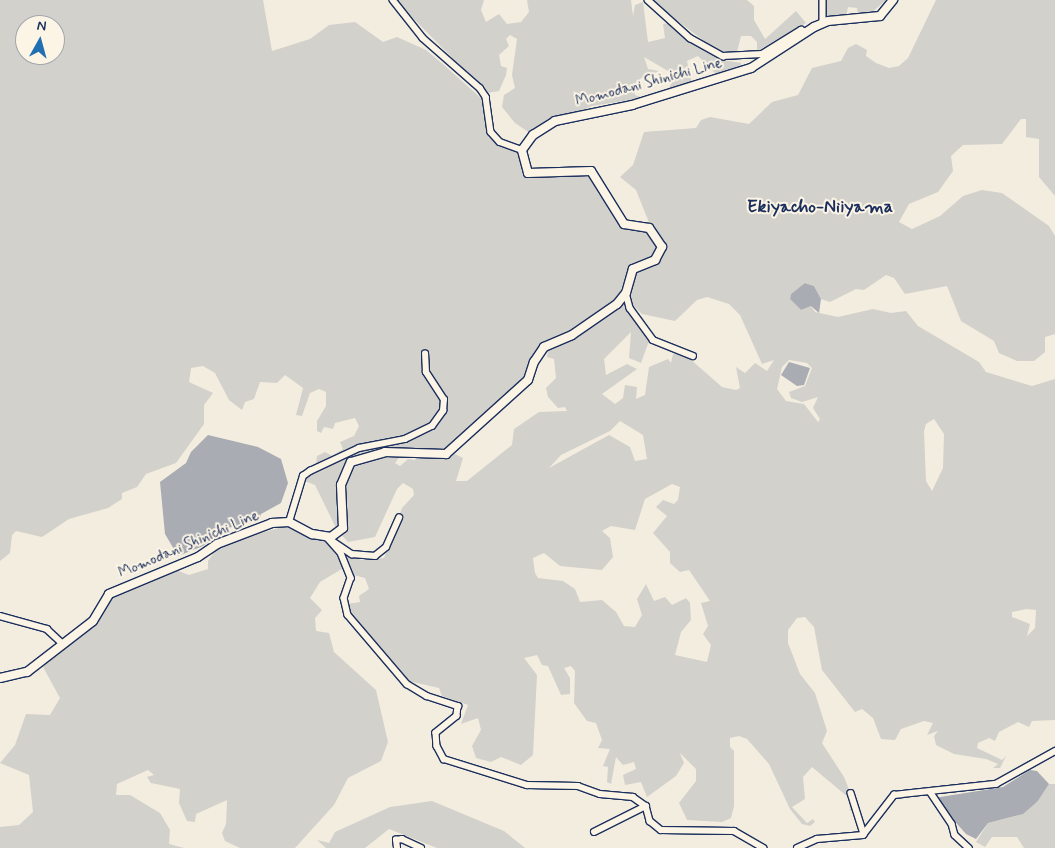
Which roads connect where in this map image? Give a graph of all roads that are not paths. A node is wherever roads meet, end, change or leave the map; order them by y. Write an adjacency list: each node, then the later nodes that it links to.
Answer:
1 (393, 0): 7 (street)
2 (648, 0): 6 (street)
3 (823, 0): 5 (street)
4 (893, 0): 5 (main road, Momodani Shinichi Line)
5 (823, 23): 6 (main road, Momodani Shinichi Line)
6 (807, 32): 7 (main road, Momodani Shinichi Line)
7 (522, 150): 8 (main road)
8 (626, 293): 10 (street); 13 (main road)
9 (425, 354): 12 (street)
10 (692, 356)
11 (399, 518): 13 (street)
12 (289, 522): 13 (main road); 15 (main road, Momodani Shinichi Line)
13 (327, 537): 20 (street)
14 (0, 616): 15 (street)
15 (62, 643): 16 (main road, Momodani Shinichi Line)
16 (0, 678)
17 (1055, 751): 19 (street)
18 (851, 793): 22 (street)
19 (932, 793): 22 (street); 27 (street)
20 (646, 806): 21 (street); 25 (street)
21 (594, 832)
22 (864, 834): 26 (street)
23 (396, 848): 24 (street)
24 (421, 848)
25 (764, 848)
26 (797, 848)
27 (969, 848)

